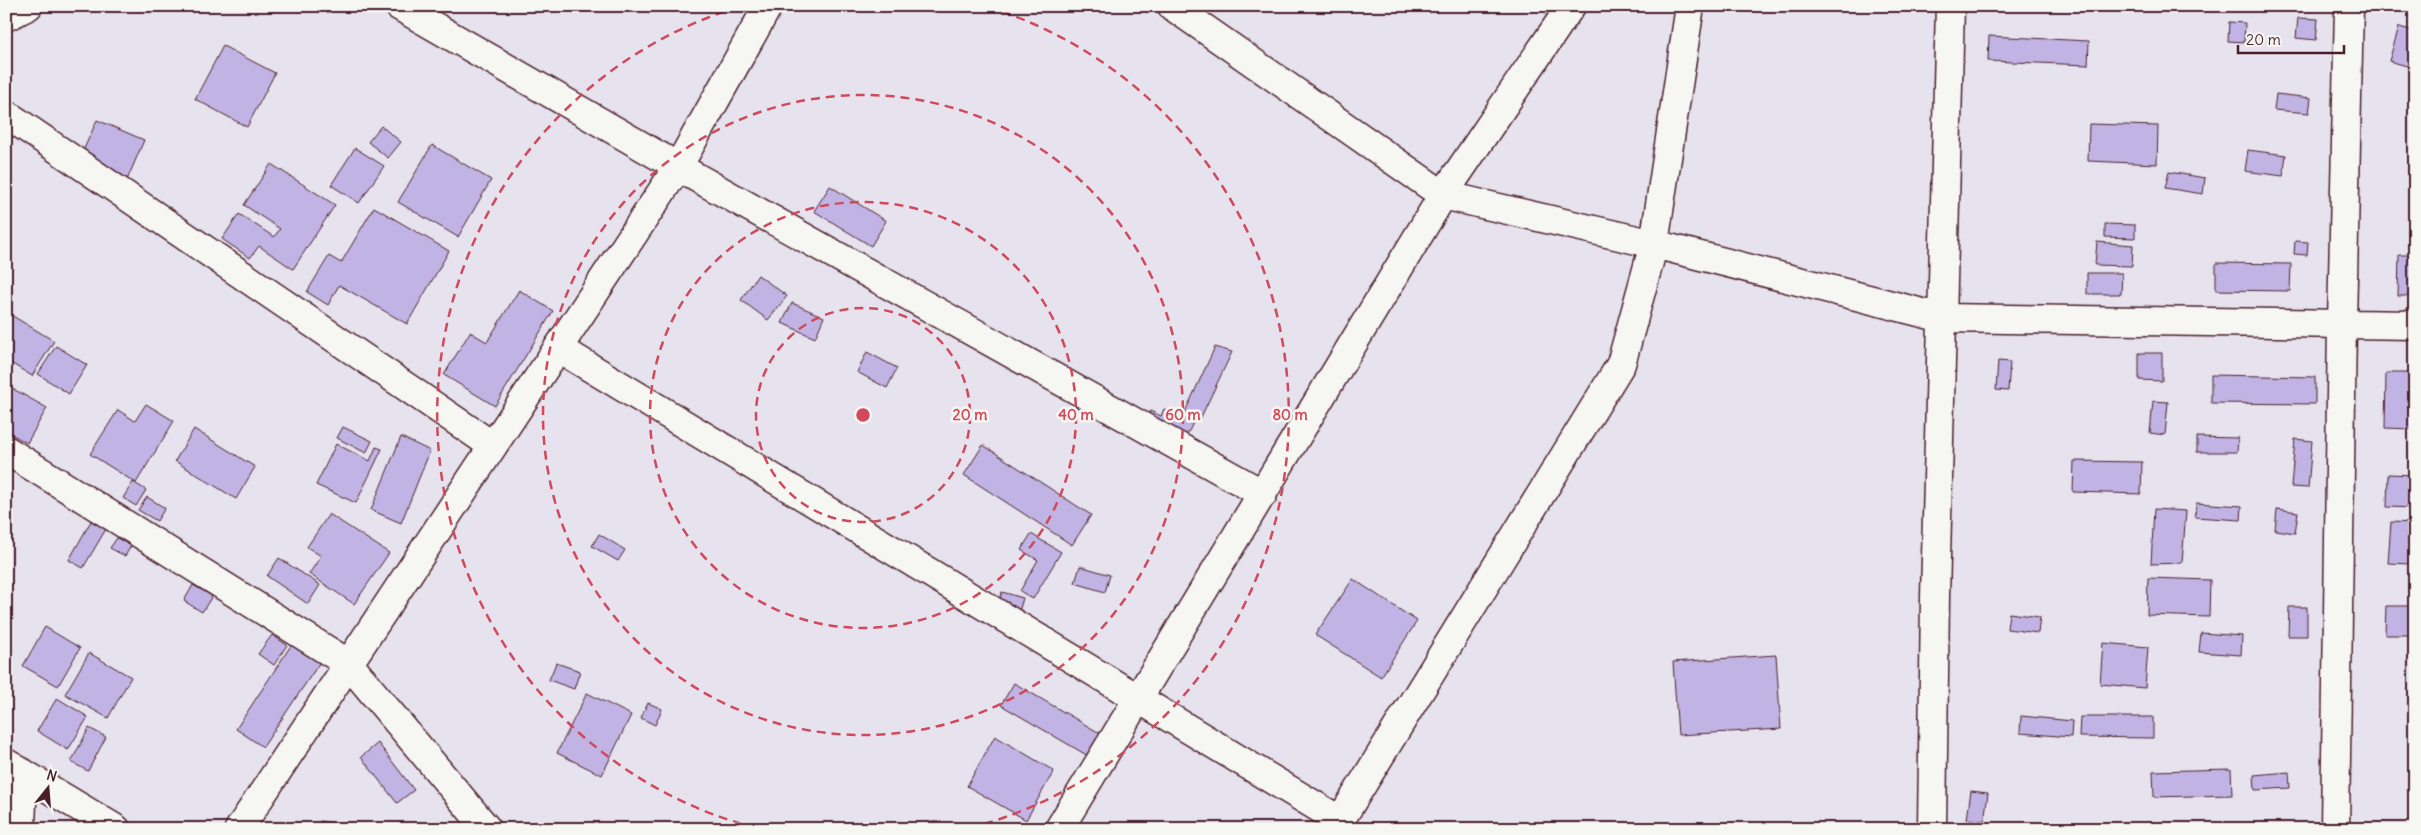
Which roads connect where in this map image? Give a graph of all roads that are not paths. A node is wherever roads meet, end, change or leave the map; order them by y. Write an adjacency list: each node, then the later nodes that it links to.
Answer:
1 (28, 6): 9 (street)
2 (399, 6): 11 (street)
3 (768, 6): 11 (street)
4 (1172, 6): 12 (street)
5 (1571, 6): 12 (street)
6 (1690, 6): 13 (street)
7 (1950, 6): 14 (street)
8 (2349, 6): 15 (street)
9 (6, 17)
10 (6, 114): 18 (street)
11 (678, 167): 17 (street); 20 (street)
12 (1443, 195): 13 (street); 20 (street)
13 (1654, 244): 14 (street); 24 (street)
14 (1942, 318): 15 (street); 30 (street)
15 (2342, 324): 16 (street); 31 (street)
16 (2415, 325)
17 (558, 348): 18 (street); 22 (street)
18 (492, 446): 21 (street)
19 (6, 450): 21 (street)
20 (1262, 494): 22 (street)
21 (349, 664): 27 (street); 28 (street)
22 (1138, 700): 24 (street); 29 (street)
23 (15, 768): 25 (street); 26 (street)
24 (1337, 824)
25 (21, 829)
26 (116, 829)
27 (239, 829)
28 (487, 829)
29 (1059, 829)
30 (1932, 829)
31 (2335, 829)

